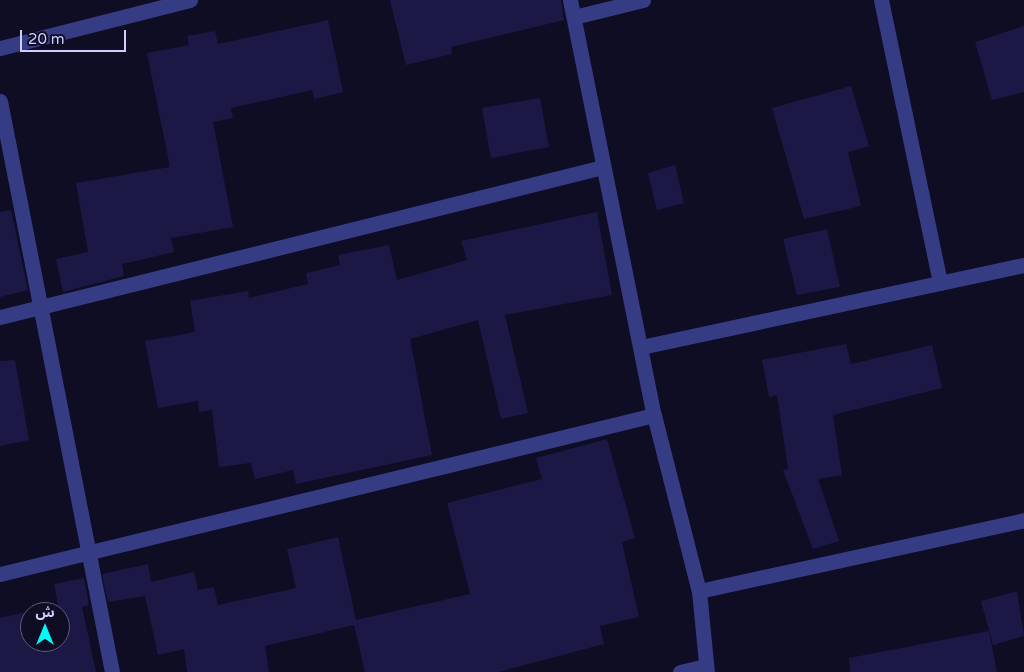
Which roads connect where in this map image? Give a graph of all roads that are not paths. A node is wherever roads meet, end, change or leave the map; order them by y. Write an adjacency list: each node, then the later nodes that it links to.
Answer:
1 (190, 0): 6 (street)
2 (570, 0): 5 (street)
3 (643, 0): 5 (street)
4 (881, 0): 10 (street)
5 (574, 17): 8 (street)
6 (0, 48)
7 (0, 101): 11 (street)
8 (603, 167): 11 (street); 13 (street)
9 (1024, 265): 10 (street)
10 (940, 283): 13 (street)
11 (40, 307): 12 (street); 16 (street)
12 (0, 317)
13 (641, 347): 14 (street)
14 (654, 415): 16 (street); 18 (street)
15 (1024, 520): 18 (street)
16 (87, 553): 17 (street); 20 (street)
17 (0, 574)
18 (699, 590): 19 (street)
19 (706, 669): 21 (street)
20 (112, 672)
21 (680, 672)

